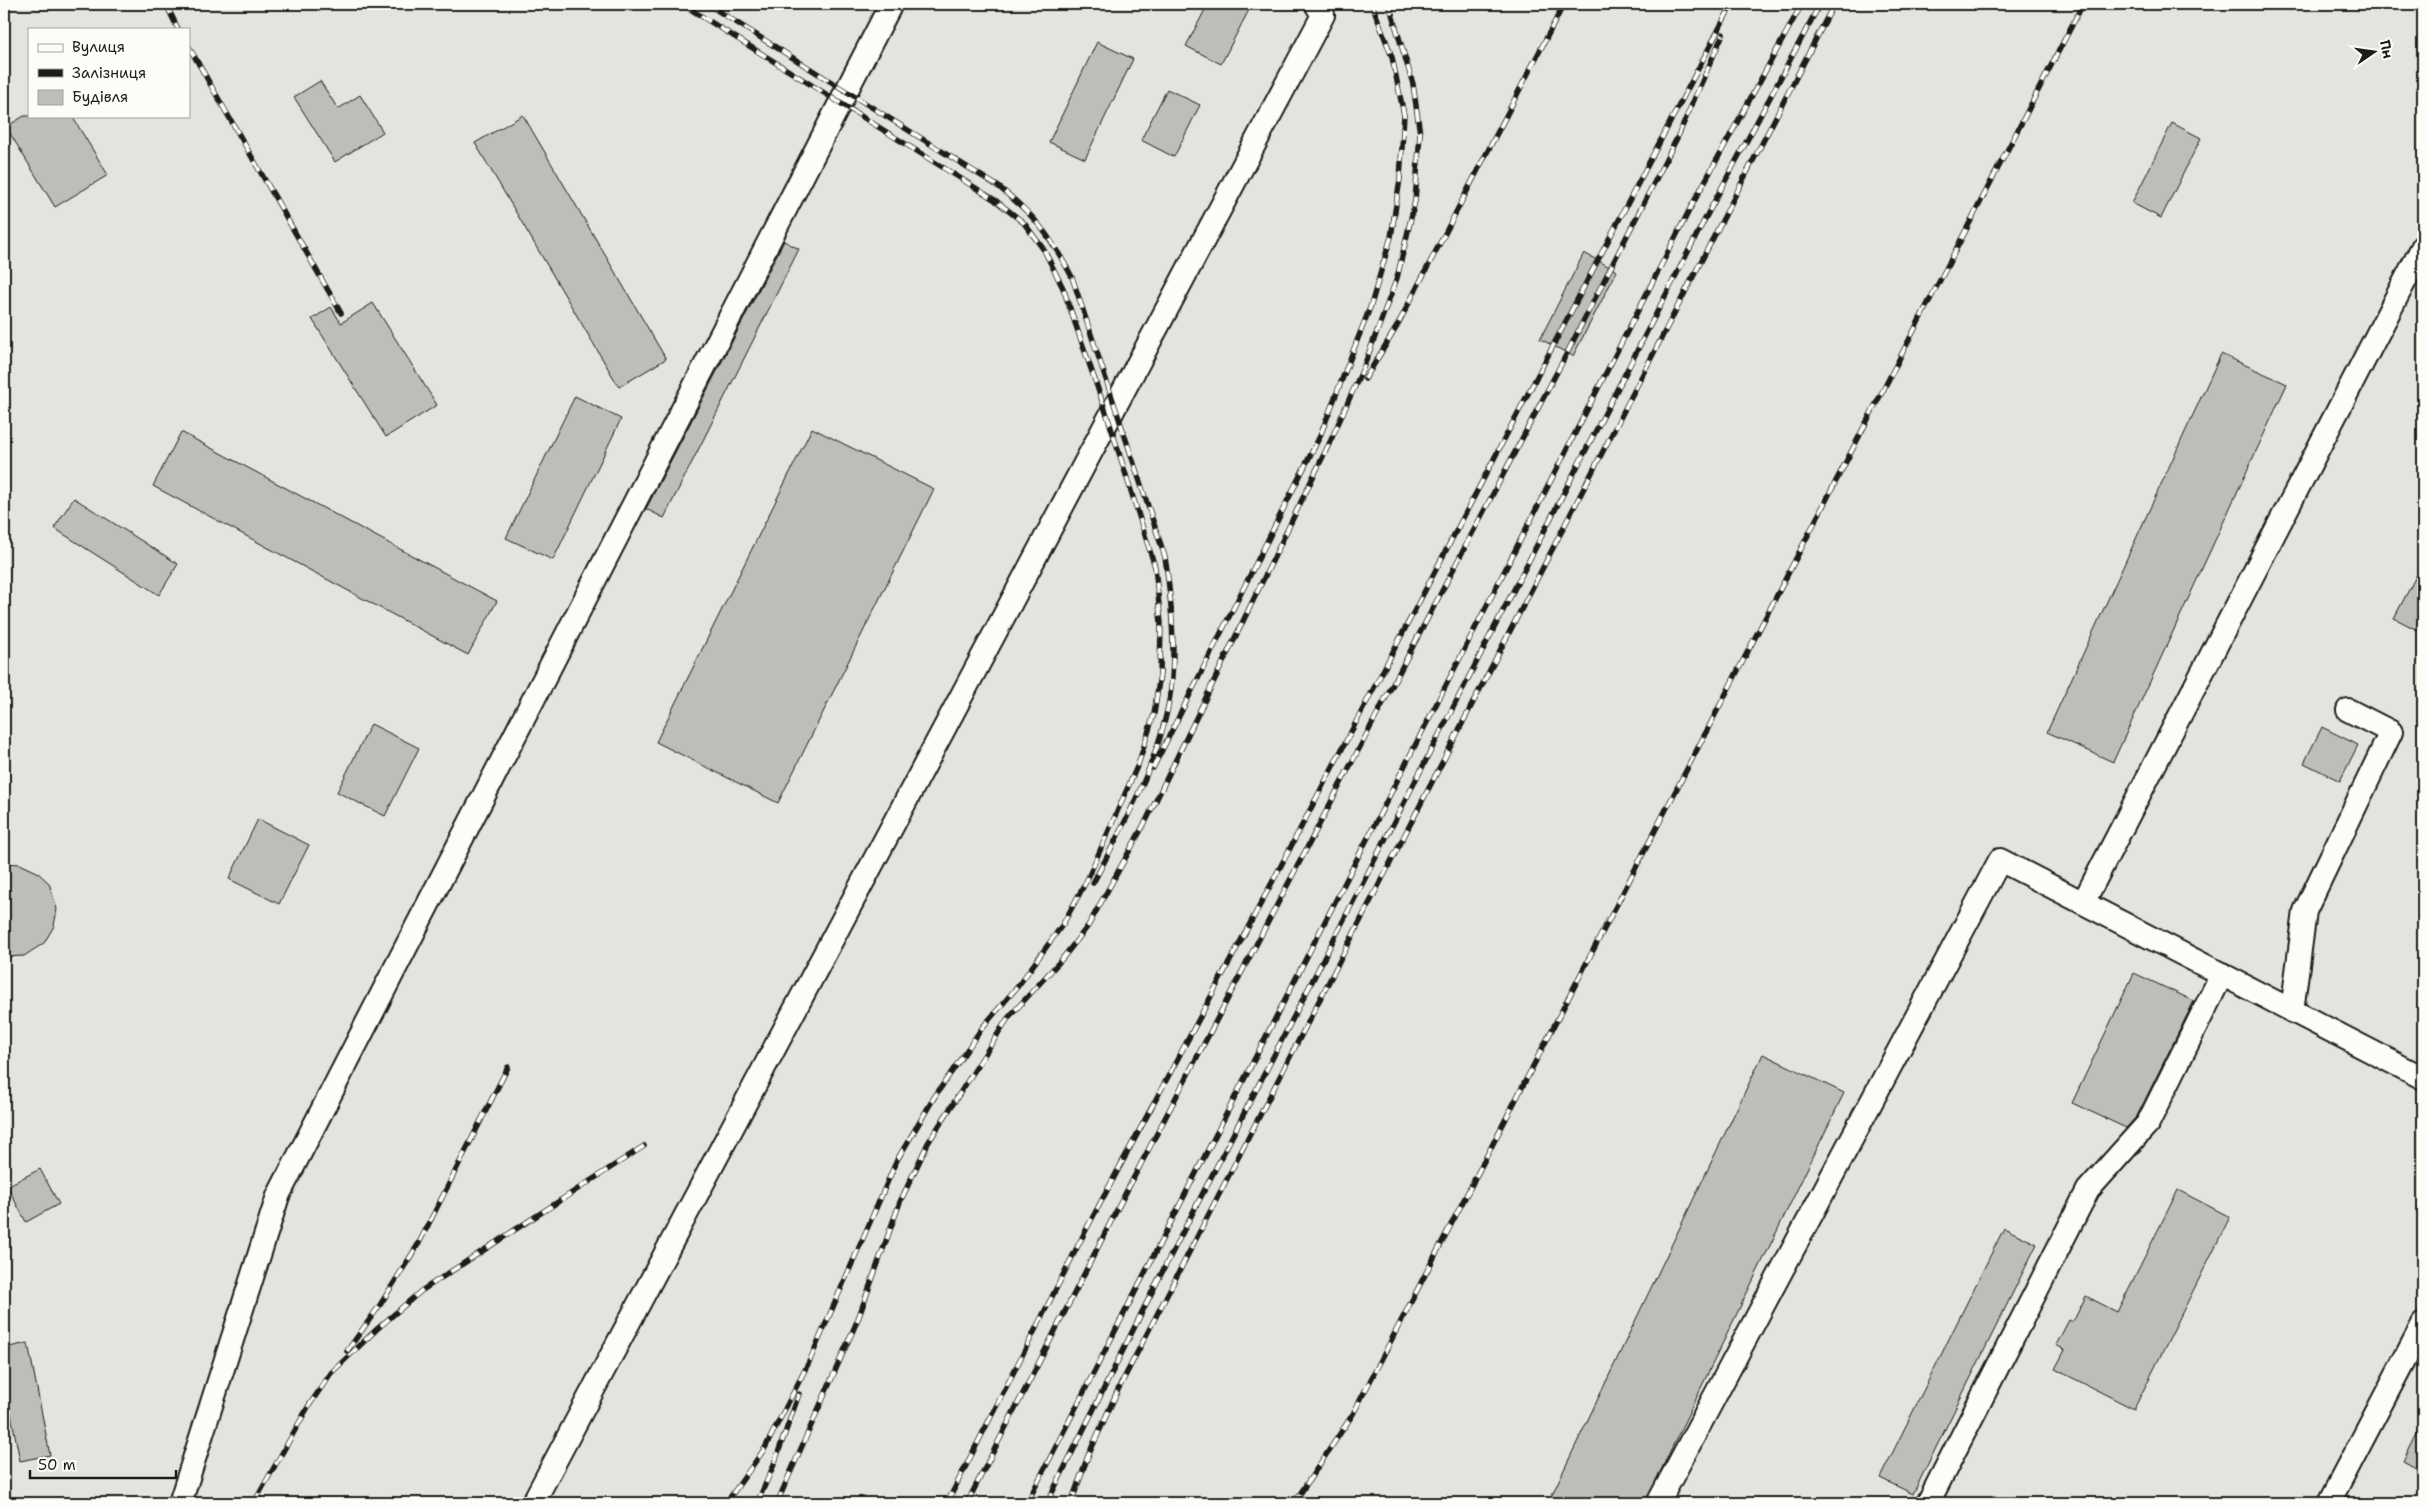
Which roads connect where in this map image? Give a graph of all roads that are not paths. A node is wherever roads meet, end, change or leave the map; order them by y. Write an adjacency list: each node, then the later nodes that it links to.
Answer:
1 (891, 4): 10 (lane)
2 (1316, 4): 11 (lane)
3 (2423, 246): 5 (lane)
4 (2348, 710): 7 (lane)
5 (2083, 903): 6 (lane); 12 (lane)
6 (2222, 974): 7 (lane); 13 (lane)
7 (2292, 1011): 8 (lane)
8 (2423, 1078)
9 (2423, 1324): 14 (lane)
10 (180, 1503)
11 (533, 1503)
12 (1658, 1503)
13 (1928, 1503)
14 (2329, 1503)

